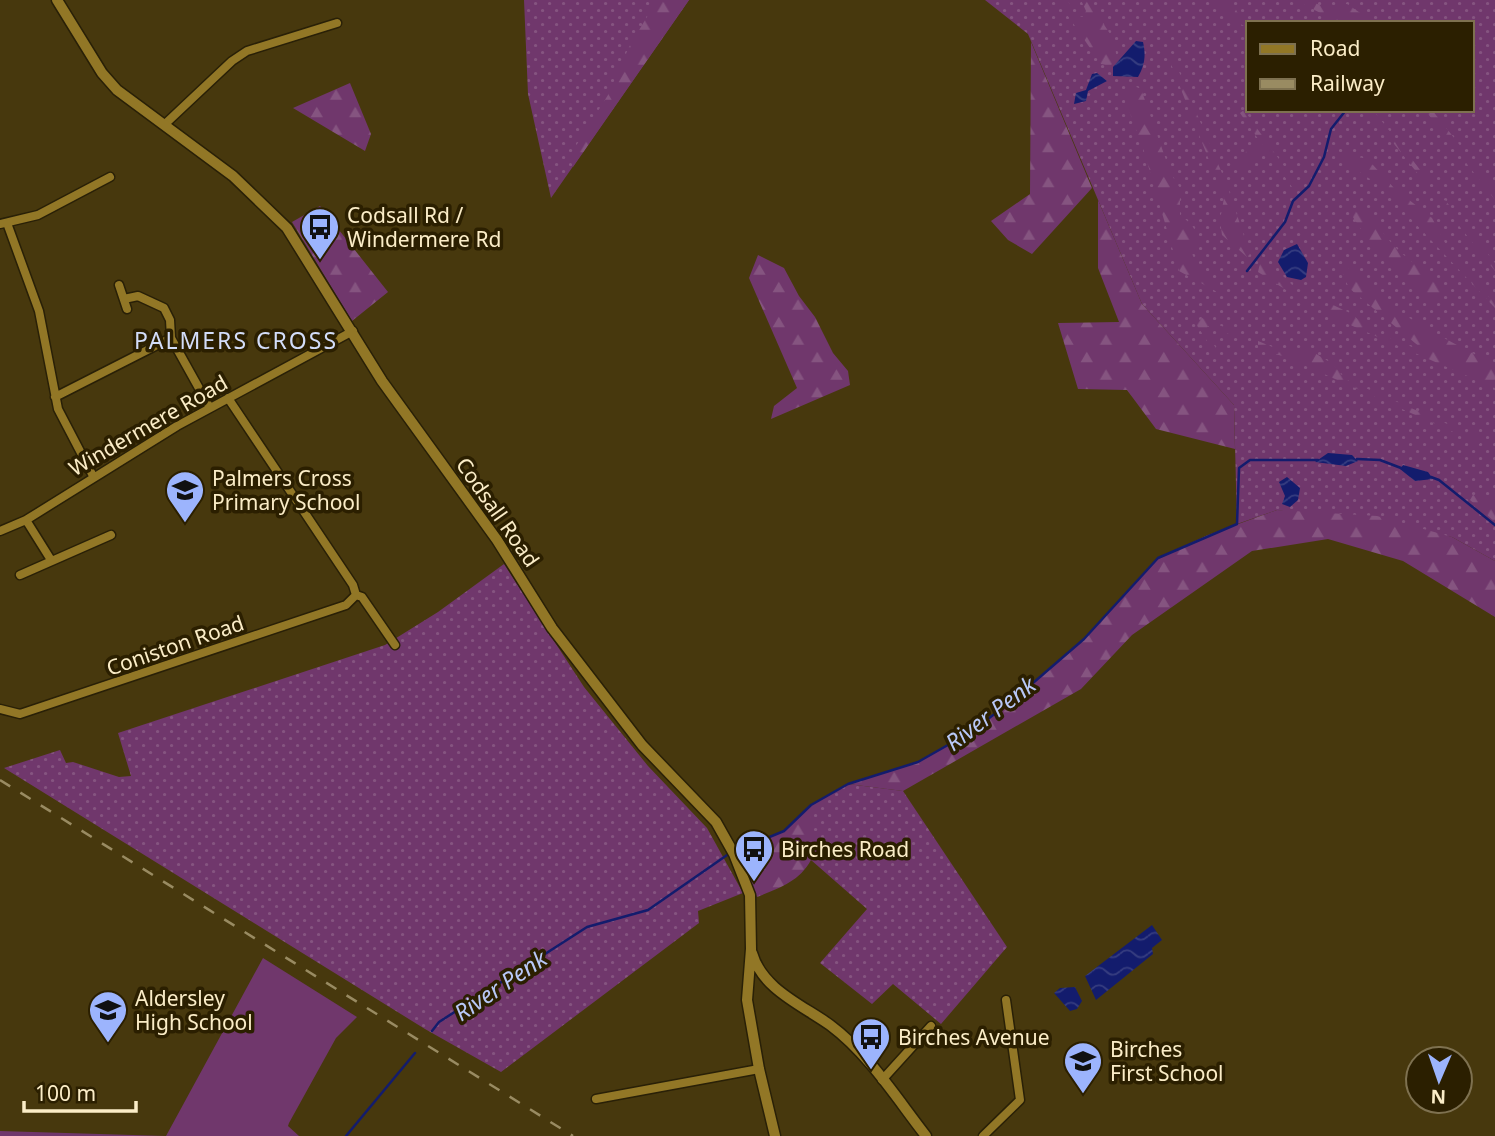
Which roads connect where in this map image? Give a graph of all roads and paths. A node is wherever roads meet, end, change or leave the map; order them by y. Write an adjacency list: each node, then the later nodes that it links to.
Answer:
1 (57, 0): 3 (street, Codsall Road)
2 (337, 23): 3 (street)
3 (163, 125): 9 (street, Codsall Road)
4 (110, 177): 5 (street)
5 (4, 223): 11 (street)
6 (119, 285): 7 (street)
7 (124, 299): 8 (street); 10 (street)
8 (127, 309)
9 (353, 331): 12 (street, Windermere Road); 23 (street, Codsall Road)
10 (171, 338): 11 (street); 13 (street)
11 (55, 397): 14 (street)
12 (228, 398): 13 (street, Windermere Road); 20 (street)
13 (210, 408): 14 (street, Windermere Road)
14 (93, 476): 15 (street, Windermere Road)
15 (26, 520): 16 (street, Windermere Road); 18 (street)
16 (0, 531)
17 (111, 535): 18 (street)
18 (51, 560): 19 (street)
19 (20, 575)
20 (356, 595): 21 (street); 22 (street, Coniston Road)
21 (395, 645)
22 (0, 709)
23 (751, 949): 26 (street, Codsall Road); 27 (street)
24 (1006, 1000): 31 (street)
25 (931, 1026): 27 (street)
26 (759, 1069): 28 (street); 29 (street, Codsall Road)
27 (882, 1080): 30 (street)
28 (596, 1100)
29 (775, 1136)
30 (926, 1136)
31 (983, 1136)

